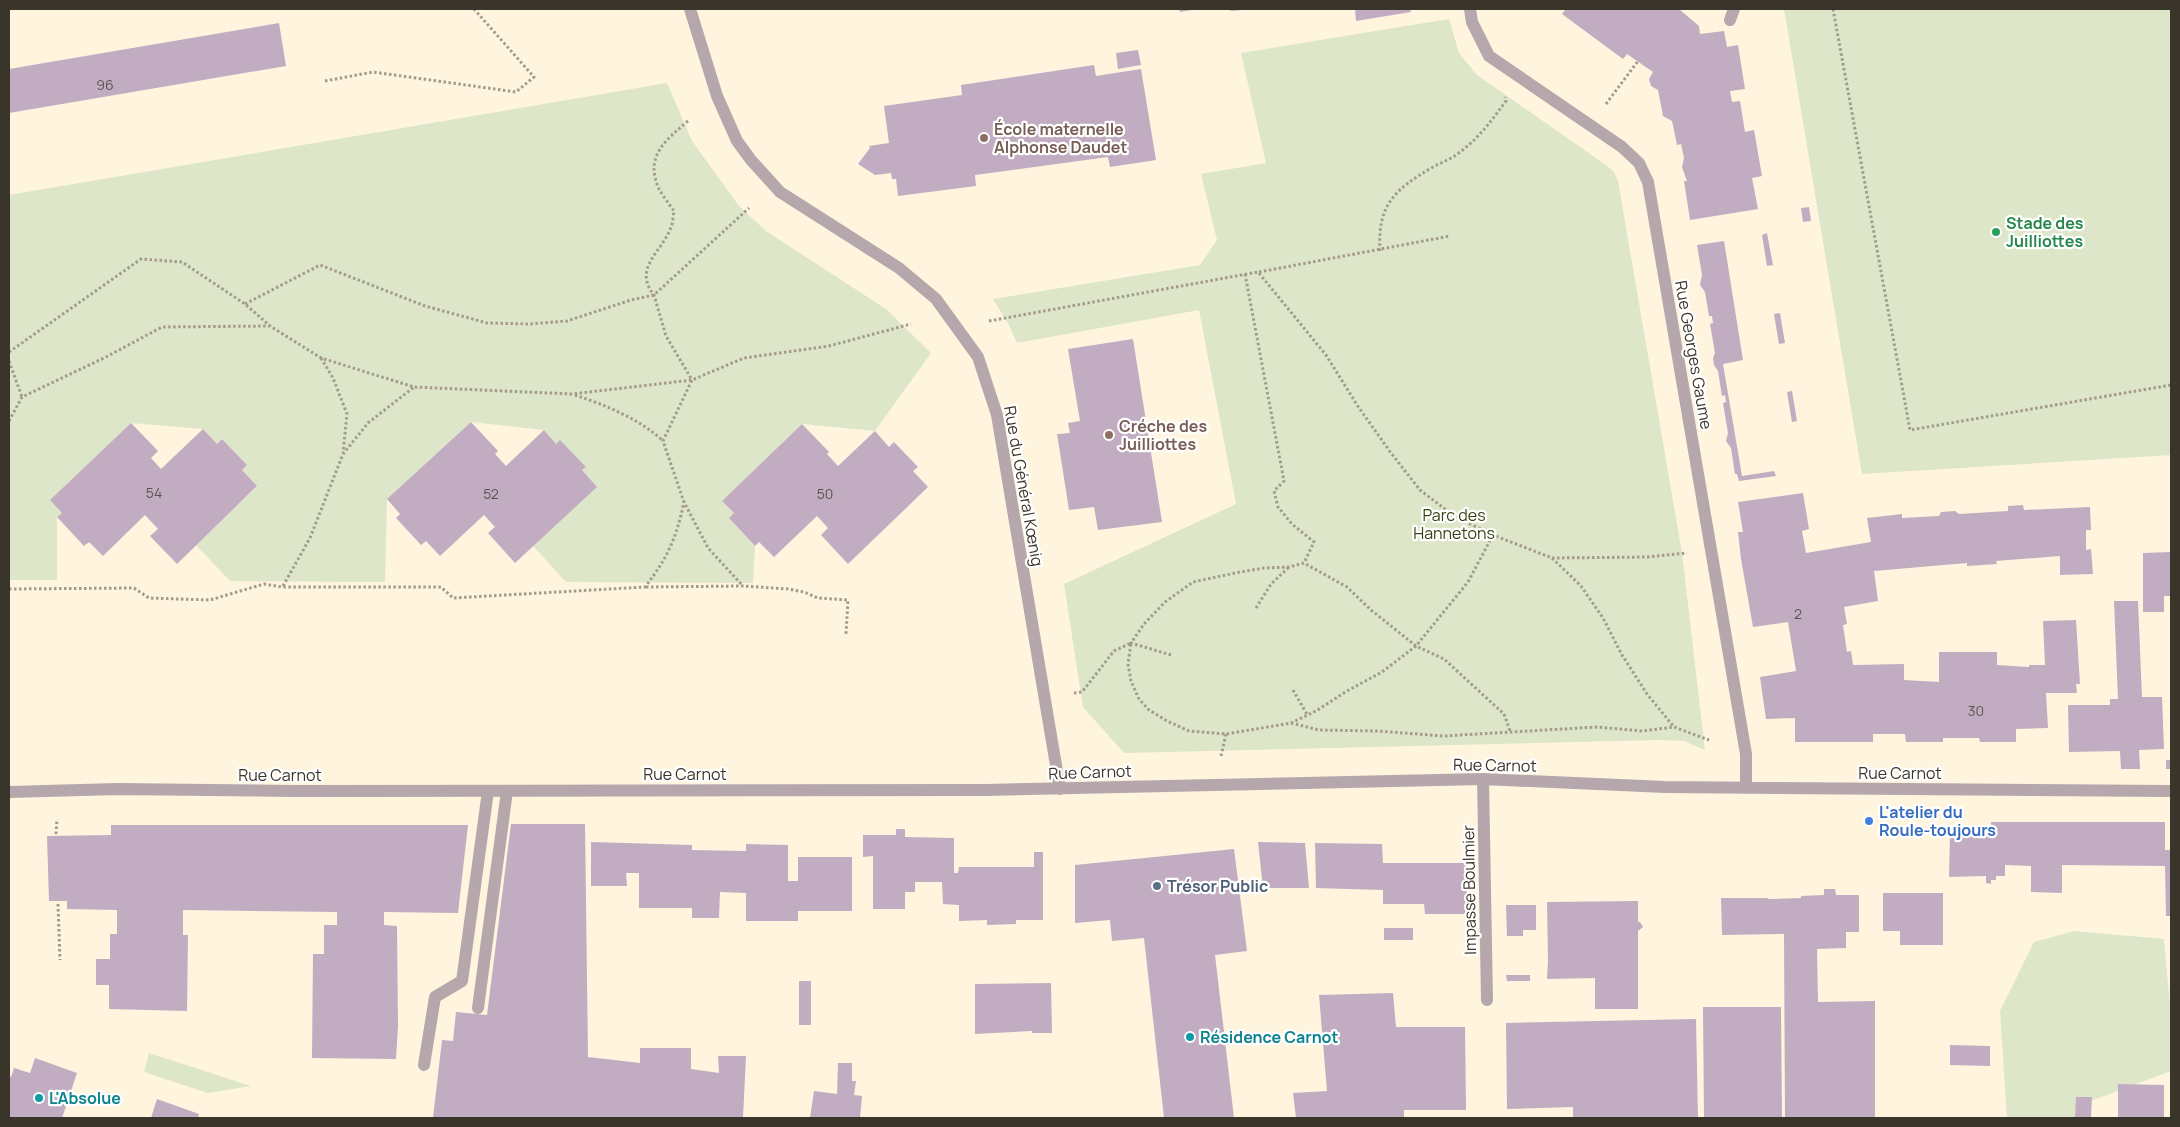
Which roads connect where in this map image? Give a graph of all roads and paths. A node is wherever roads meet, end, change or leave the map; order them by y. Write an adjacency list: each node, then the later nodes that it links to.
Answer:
1 (474, 9): 6 (path)
2 (690, 9): 57 (street, Rue du Général Kœnig)
3 (1470, 9): 33 (street, Rue Georges Gaume)
4 (1833, 9): 24 (path)
5 (1638, 62): 8 (path)
6 (325, 81)
7 (1504, 91): 12 (path)
8 (1606, 104)
9 (688, 120): 15 (path)
10 (749, 208): 15 (path)
11 (1450, 236): 12 (path)
12 (1380, 251): 13 (path)
13 (1258, 272): 14 (path); 32 (path)
14 (1245, 274): 17 (path); 35 (path)
15 (654, 295): 16 (path); 23 (path)
16 (245, 304): 19 (path); 20 (path)
17 (990, 321)
18 (911, 324): 23 (path)
19 (270, 326): 21 (path); 27 (path)
20 (9, 352)
21 (321, 358): 25 (path); 30 (path)
22 (9, 361): 27 (path)
23 (692, 380): 26 (path); 29 (path)
24 (2171, 385)
25 (414, 387): 26 (path); 30 (path)
26 (572, 394): 29 (path)
27 (22, 397): 28 (path)
28 (9, 421)
29 (663, 440): 31 (path)
30 (343, 454): 38 (path)
31 (684, 502): 37 (path); 39 (path)
32 (1493, 535): 34 (path); 44 (path)
33 (1710, 549): 34 (path); 56 (street, Rue Georges Gaume)
34 (1552, 558): 50 (path)
35 (1304, 563): 36 (path); 44 (path)
36 (1289, 567): 41 (path); 43 (path)
37 (743, 586): 39 (path); 42 (path)
38 (282, 587): 39 (path); 40 (path)
39 (645, 587)
40 (9, 589)
41 (1256, 608)
42 (846, 634)
43 (1131, 643): 45 (path); 47 (path); 52 (path)
44 (1416, 646): 48 (path); 51 (path)
45 (1171, 656)
46 (1293, 690): 48 (path)
47 (1074, 693)
48 (1308, 716): 49 (path)
49 (1291, 723): 51 (path); 52 (path)
50 (1674, 727): 51 (path); 53 (path)
51 (1510, 731)
52 (1226, 734): 54 (path)
53 (1710, 740)
54 (1221, 756)
55 (1484, 780): 56 (street, Rue Carnot); 57 (street, Rue Carnot); 66 (street, Impasse Boulmier)
56 (1746, 788): 60 (street, Rue Carnot)
57 (1060, 789): 59 (street, Rue Carnot)
58 (488, 791): 59 (street, Rue Carnot); 61 (street, Rue Carnot); 68 (street)
59 (507, 791): 67 (street)
60 (2171, 791)
61 (9, 792)
62 (57, 819): 63 (path)
63 (56, 834)
64 (58, 904): 65 (path)
65 (60, 960)
66 (1487, 1000)
67 (478, 1008)
68 (424, 1065)

